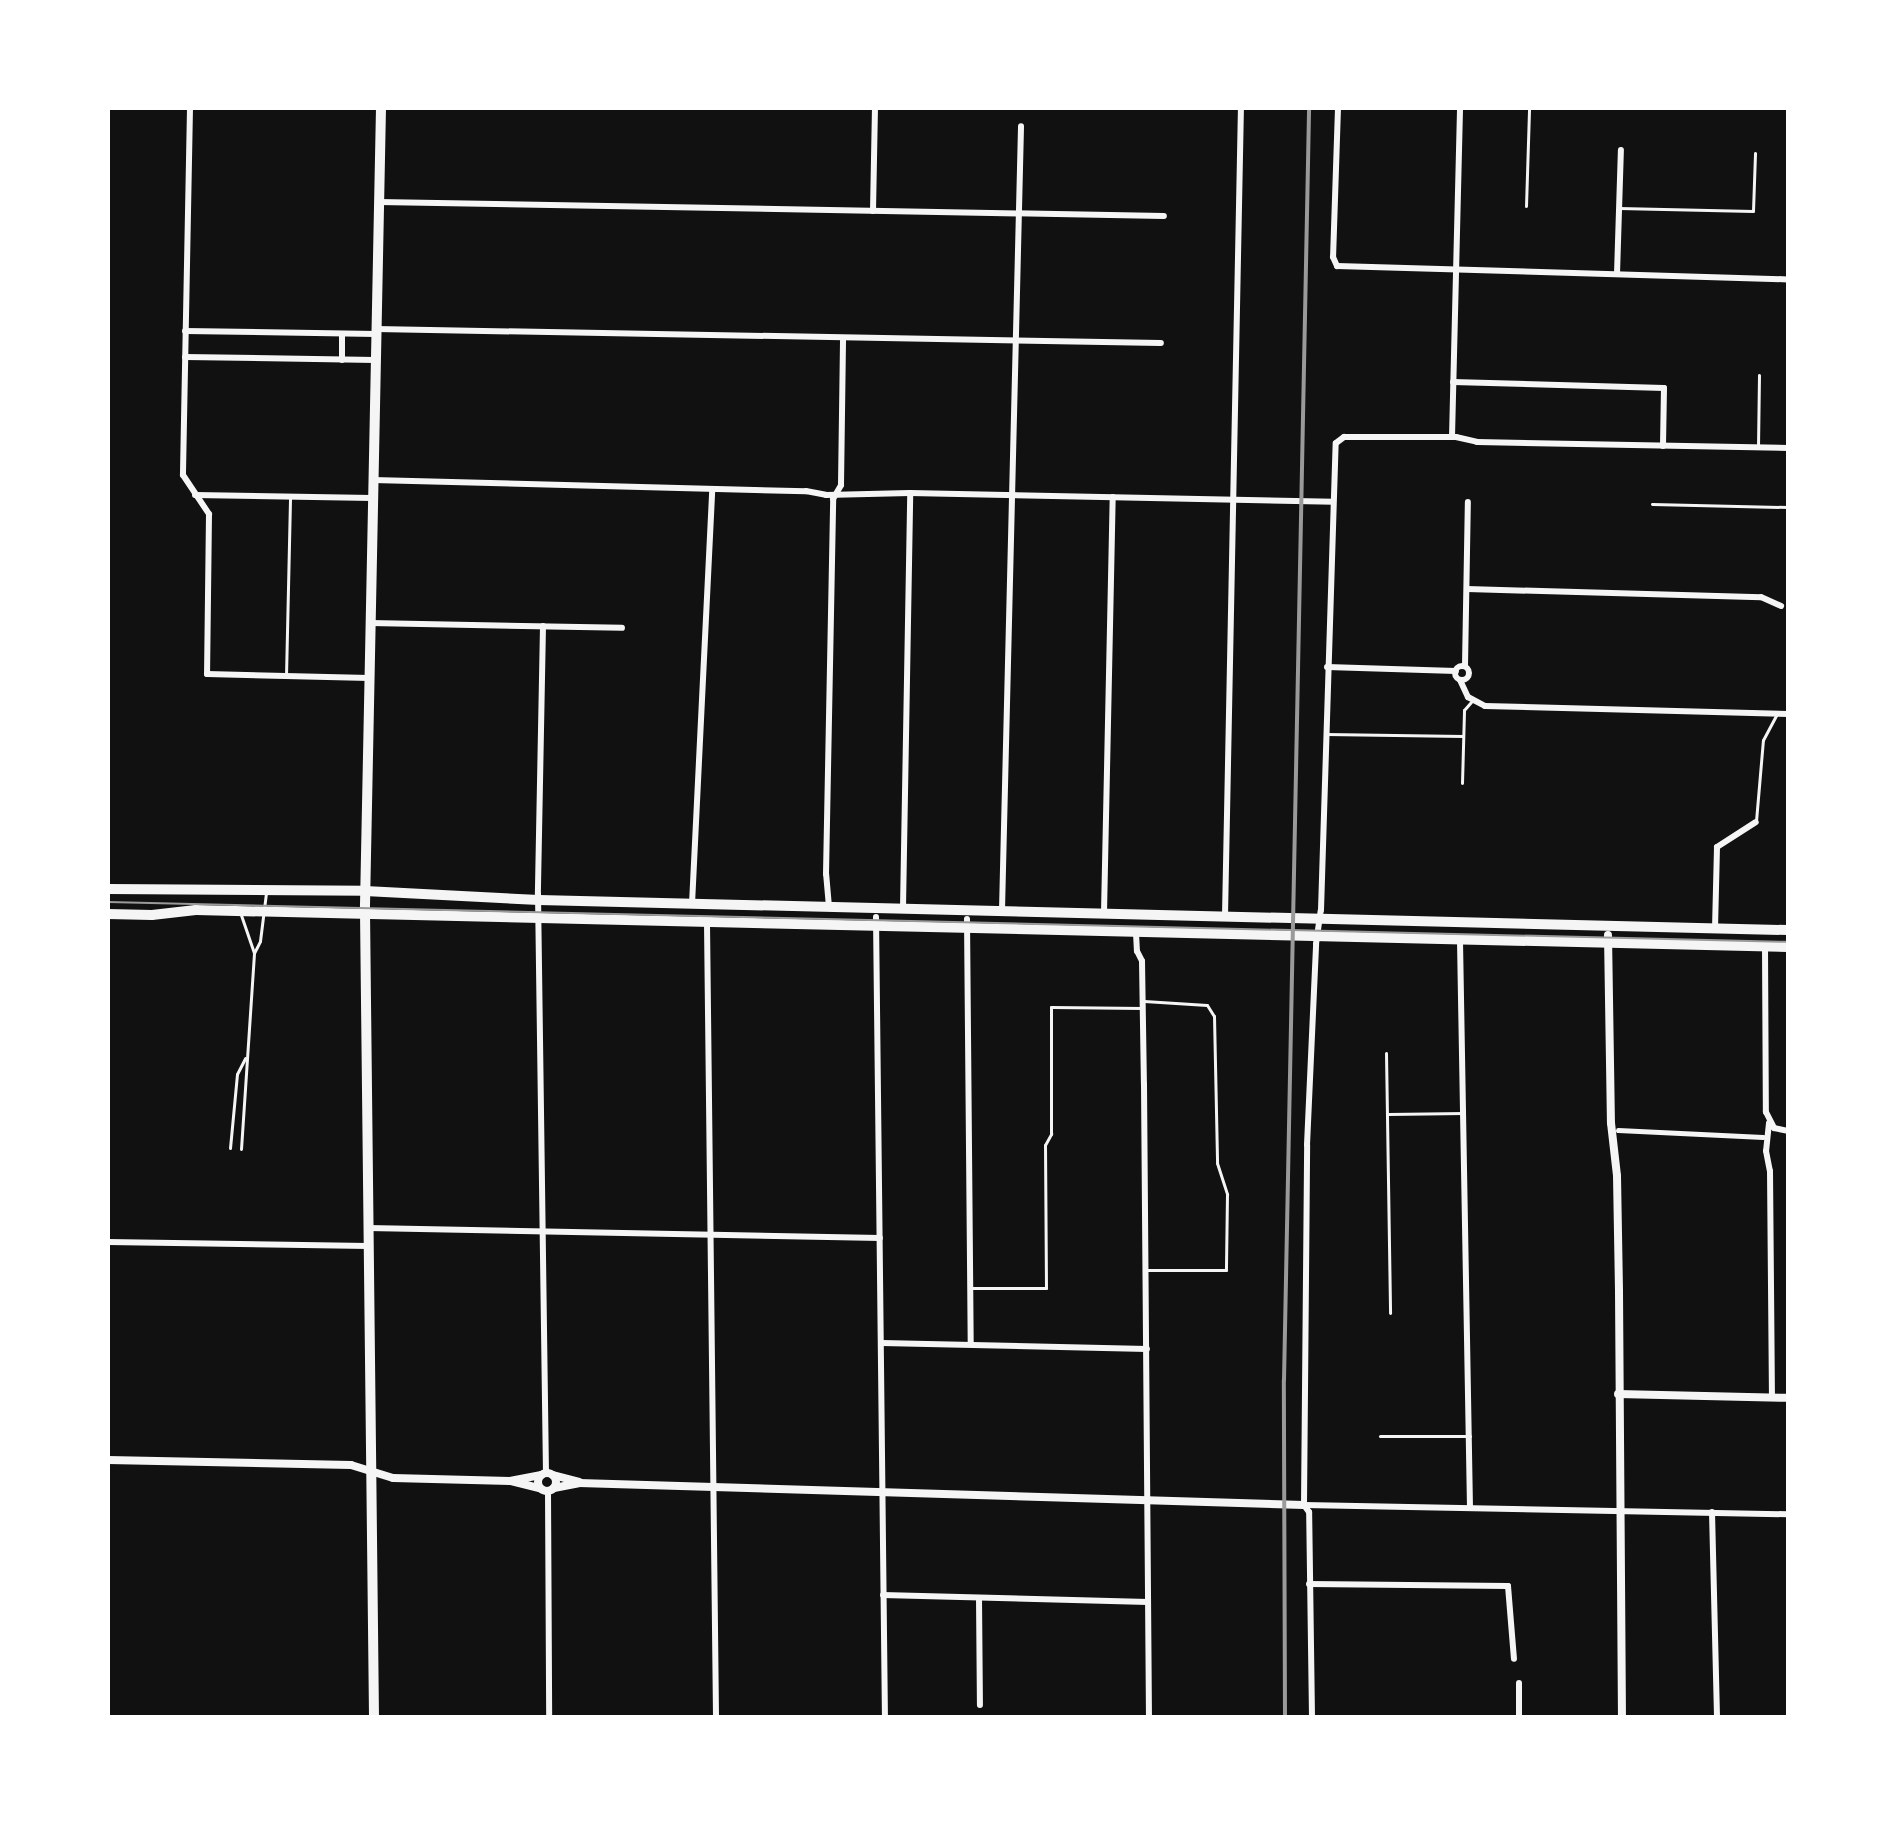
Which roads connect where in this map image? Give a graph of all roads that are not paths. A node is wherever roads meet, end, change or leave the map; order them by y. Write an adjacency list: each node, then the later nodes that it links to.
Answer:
1 (190, 108): 20 (street)
2 (381, 108): 11 (main road)
3 (875, 108): 14 (street)
4 (1241, 108): 44 (street)
5 (1338, 108): 17 (street)
6 (1460, 108): 17 (street)
7 (1529, 108): 12 (lane)
8 (1021, 126): 15 (street)
9 (1621, 150): 13 (street)
10 (1755, 153): 13 (lane)
11 (379, 202): 14 (street); 21 (main road)
12 (1526, 206)
13 (1619, 208): 18 (street)
14 (873, 211): 15 (street)
15 (1019, 214): 16 (street); 24 (street)
16 (1164, 216)
17 (1455, 270): 18 (street); 30 (street)
18 (1617, 274): 19 (street)
19 (1788, 279)
20 (185, 331): 22 (street); 26 (street)
21 (376, 332): 22 (street); 23 (street); 28 (main road)
22 (342, 334): 27 (street)
23 (843, 338): 24 (street); 37 (street)
24 (1016, 340): 25 (street); 40 (street)
25 (1161, 343)
26 (185, 357): 27 (street); 39 (street)
27 (342, 360): 28 (street)
28 (375, 360): 35 (main road)
29 (1759, 375): 33 (lane)
30 (1453, 382): 31 (street); 32 (street)
31 (1452, 437): 32 (street); 45 (street)
32 (1663, 446): 33 (street)
33 (1758, 447): 34 (street)
34 (1788, 448)
35 (373, 480): 36 (street); 43 (main road)
36 (712, 489): 37 (street); 71 (street)
37 (836, 493): 38 (street); 72 (street)
38 (910, 493): 40 (street); 73 (street)
39 (195, 495): 41 (street); 57 (street)
40 (1012, 495): 42 (street); 74 (street)
41 (290, 496): 43 (street); 57 (lane)
42 (1113, 497): 44 (street); 76 (street)
43 (372, 498): 51 (main road)
44 (1232, 500): 45 (street); 80 (street)
45 (1333, 502): 55 (street)
46 (1468, 502): 49 (street)
47 (1652, 504): 48 (lane)
48 (1788, 507)
49 (1467, 589): 50 (street); 54 (street)
50 (1781, 606)
51 (369, 623): 52 (street); 58 (main road)
52 (543, 626): 53 (street); 70 (street)
53 (622, 628)
54 (1465, 666): 56 (street); 59 (street)
55 (1327, 667): 56 (street); 63 (street)
56 (1456, 671): 59 (street)
57 (286, 676): 58 (street)
58 (369, 678): 69 (main road)
59 (1460, 680): 60 (street)
60 (1472, 701): 61 (street); 64 (lane)
61 (1777, 714): 62 (street); 66 (lane)
62 (1788, 714)
63 (1326, 734): 64 (lane); 84 (street)
64 (1463, 736): 65 (lane)
65 (1462, 783)
66 (1756, 822): 85 (street)
67 (108, 889): 68 (main road)
68 (267, 890): 69 (main road); 78 (lane)
69 (365, 891): 70 (main road); 79 (main road)
70 (539, 904): 71 (main road); 105 (street)
71 (692, 904): 72 (main road)
72 (829, 907): 73 (main road)
73 (903, 908): 74 (main road)
74 (1002, 910): 76 (main road)
75 (239, 911): 77 (main road); 78 (main road); 92 (lane)
76 (1104, 913): 80 (main road)
77 (108, 914)
78 (263, 914): 79 (main road); 92 (lane)
79 (365, 916): 82 (main road); 104 (main road)
80 (1225, 916): 84 (main road)
81 (876, 922): 82 (main road); 83 (main road); 107 (street)
82 (707, 923): 106 (street)
83 (967, 924): 87 (main road); 111 (street)
84 (1319, 928): 85 (main road); 87 (main road); 89 (main road); 130 (street)
85 (1715, 929): 86 (main road)
86 (1788, 930)
87 (1136, 933): 93 (street)
88 (1608, 939): 89 (main road); 90 (main road); 116 (street)
89 (1460, 941): 96 (street)
90 (1765, 947): 91 (main road); 98 (street)
91 (1788, 947)
92 (254, 953): 95 (lane)
93 (1142, 1005): 110 (street); 110 (lane); 111 (lane)
94 (1386, 1053): 97 (lane)
95 (245, 1058): 102 (lane); 103 (lane)
96 (1464, 1113): 97 (lane); 120 (street)
97 (1387, 1114): 112 (lane)
98 (1770, 1125): 100 (street); 117 (street)
99 (1618, 1130): 101 (street)
100 (1788, 1131)
101 (1763, 1137)
102 (230, 1148)
103 (241, 1149)
104 (368, 1228): 105 (street); 109 (main road)
105 (542, 1232): 106 (street); 123 (street)
106 (711, 1236): 107 (street); 126 (street)
107 (880, 1238): 113 (street)
108 (108, 1242): 109 (street)
109 (368, 1246): 122 (main road)
110 (1146, 1270): 115 (street)
111 (971, 1288): 114 (street)
112 (1390, 1313)
113 (882, 1343): 114 (street); 128 (street)
114 (971, 1344): 115 (street)
115 (1147, 1349): 129 (street)
116 (1618, 1394): 117 (street); 132 (street)
117 (1772, 1397): 118 (street)
118 (1788, 1398)
119 (1380, 1436): 120 (lane)
120 (1470, 1436): 131 (street)
121 (108, 1460): 122 (street)
122 (370, 1470): 124 (street); 142 (main road)
123 (547, 1474): 124 (street); 125 (street); 127 (street); 127 (street)
124 (510, 1481): 127 (street)
125 (579, 1483): 126 (street); 127 (street)
126 (714, 1486): 128 (street); 144 (street)
127 (547, 1489): 143 (street)
128 (882, 1490): 129 (street); 136 (street)
129 (1148, 1500): 130 (street); 138 (street)
130 (1304, 1505): 131 (street); 135 (street)
131 (1470, 1506): 132 (street)
132 (1620, 1510): 133 (street); 149 (street)
133 (1712, 1512): 134 (street); 150 (street)
134 (1788, 1514)
135 (1309, 1584): 139 (street); 147 (street)
136 (883, 1595): 137 (street); 145 (street)
137 (979, 1598): 138 (street); 141 (street)
138 (1148, 1602): 146 (street)
139 (1514, 1659)
140 (1519, 1683): 148 (street)
141 (980, 1705)
142 (374, 1717)
143 (549, 1717)
144 (716, 1717)
145 (885, 1717)
146 (1149, 1717)
147 (1312, 1717)
148 (1519, 1717)
149 (1622, 1717)
150 (1717, 1717)

